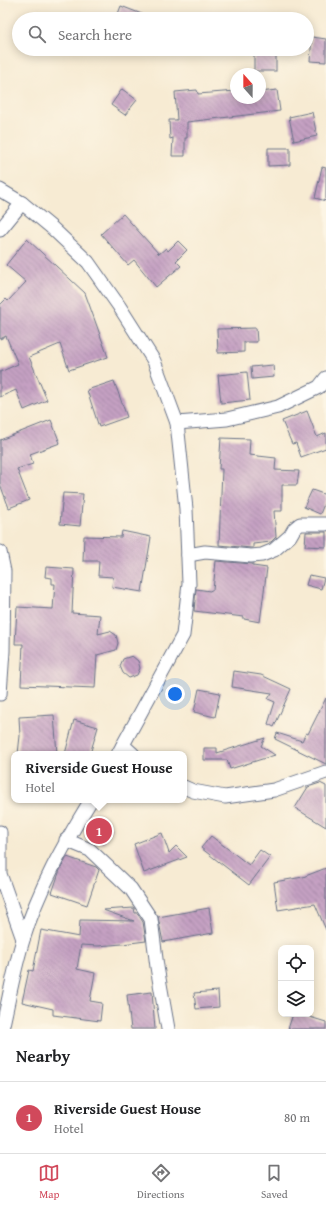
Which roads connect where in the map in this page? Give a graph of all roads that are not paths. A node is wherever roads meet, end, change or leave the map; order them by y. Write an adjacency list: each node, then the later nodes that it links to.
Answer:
1 (0, 190): 2 (street)
2 (22, 203): 3 (street); 5 (street)
3 (0, 230)
4 (326, 378): 5 (street)
5 (177, 423): 8 (street)
6 (326, 524): 8 (street)
7 (0, 552): 9 (street)
8 (188, 555): 10 (street)
9 (0, 694)
10 (120, 750)
11 (326, 772): 12 (street)
12 (187, 788)
13 (89, 803): 15 (street)
14 (0, 832): 16 (street)
15 (66, 840): 17 (street); 19 (street)
16 (0, 874): 17 (street)
17 (23, 940): 18 (street)
18 (2, 1029)
19 (168, 1029)

